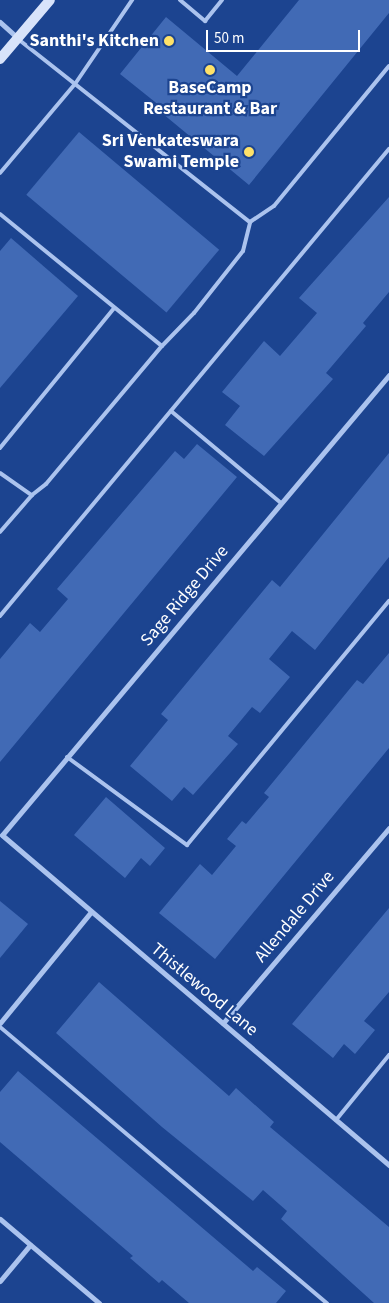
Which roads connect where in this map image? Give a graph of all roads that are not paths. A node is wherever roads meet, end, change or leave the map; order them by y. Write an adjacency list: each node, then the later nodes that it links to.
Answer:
1 (50, 0): 6 (main road)
2 (132, 0): 9 (lane)
3 (180, 0): 4 (lane)
4 (222, 0)
5 (0, 22): 6 (street)
6 (18, 38): 7 (main road); 9 (lane)
7 (0, 59)
8 (389, 66): 13 (lane)
9 (75, 84): 11 (lane); 13 (lane)
10 (389, 149): 17 (lane)
11 (0, 173)
12 (0, 214): 14 (lane)
13 (250, 222): 15 (lane)
14 (114, 308): 15 (lane); 18 (lane)
15 (162, 346): 20 (lane)
16 (389, 375): 21 (street, Sage Ridge Drive)
17 (171, 411): 21 (lane); 24 (lane)
18 (0, 448)
19 (0, 473): 20 (lane)
20 (32, 495): 22 (lane)
21 (281, 503): 25 (street, Sage Ridge Drive)
22 (0, 532)
23 (389, 601): 25 (lane)
24 (0, 616)
25 (67, 758): 27 (street, Sage Ridge Drive)
26 (389, 828): 29 (street, Allendale Drive)
27 (2, 835): 28 (street, Thistlewood Lane)
28 (92, 912): 29 (street, Thistlewood Lane); 30 (street)
29 (223, 1024): 32 (street, Thistlewood Lane)
30 (0, 1025): 38 (lane)
31 (389, 1055): 32 (lane)
32 (336, 1120): 33 (street, Thistlewood Lane)
33 (389, 1165)
34 (0, 1219): 35 (street)
35 (30, 1245): 36 (street); 37 (street)
36 (0, 1281)
37 (99, 1303)
38 (326, 1303)

